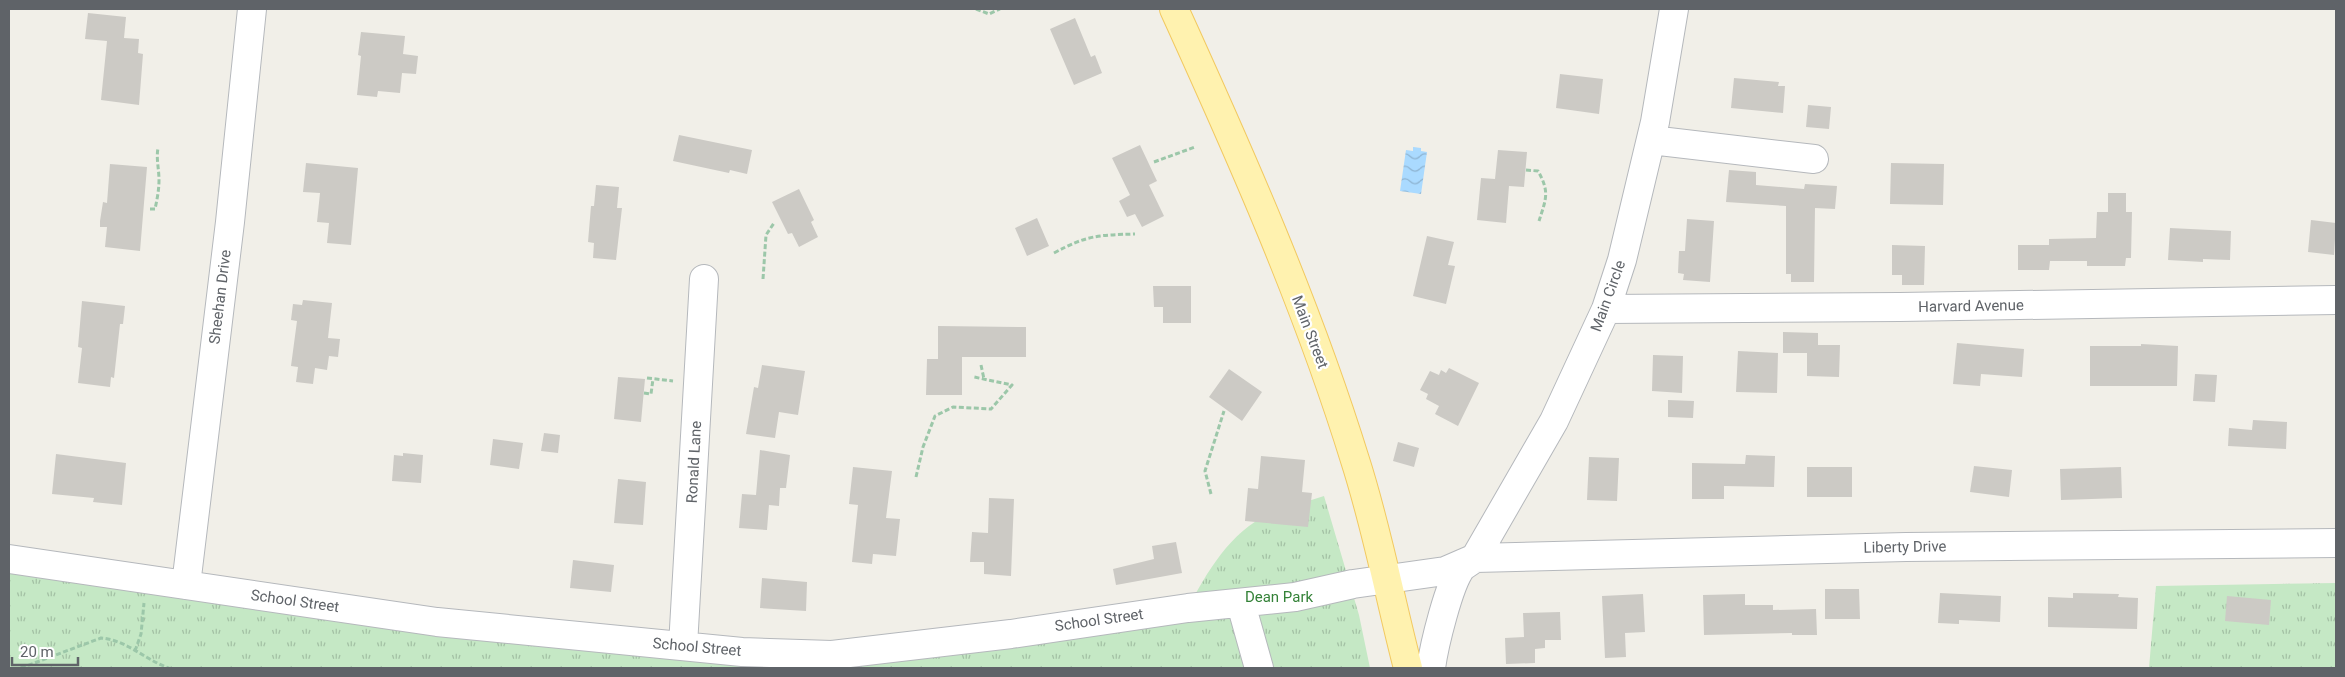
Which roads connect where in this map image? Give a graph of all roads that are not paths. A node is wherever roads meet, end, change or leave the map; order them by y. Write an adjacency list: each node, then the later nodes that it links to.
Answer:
1 (252, 9): 13 (street, Sheehan Drive)
2 (1174, 9): 12 (main road, Main Street)
3 (1674, 9): 4 (street, Main Circle)
4 (1651, 140): 5 (street); 8 (street, Main Circle)
5 (1814, 159)
6 (704, 279): 15 (street, Ronald Lane)
7 (2336, 300): 8 (street, Harvard Avenue)
8 (1606, 309): 10 (street, Main Circle)
9 (2336, 542): 10 (street, Liberty Drive)
10 (1475, 558): 12 (street); 18 (street, Main Circle)
11 (9, 559): 13 (street, School Street)
12 (1385, 579): 14 (street, School Street); 17 (main road, Main Street)
13 (186, 585): 15 (street, School Street)
14 (1241, 604): 15 (street, School Street); 16 (street)
15 (683, 646)
16 (1258, 668)
17 (1408, 668)
18 (1431, 668)

